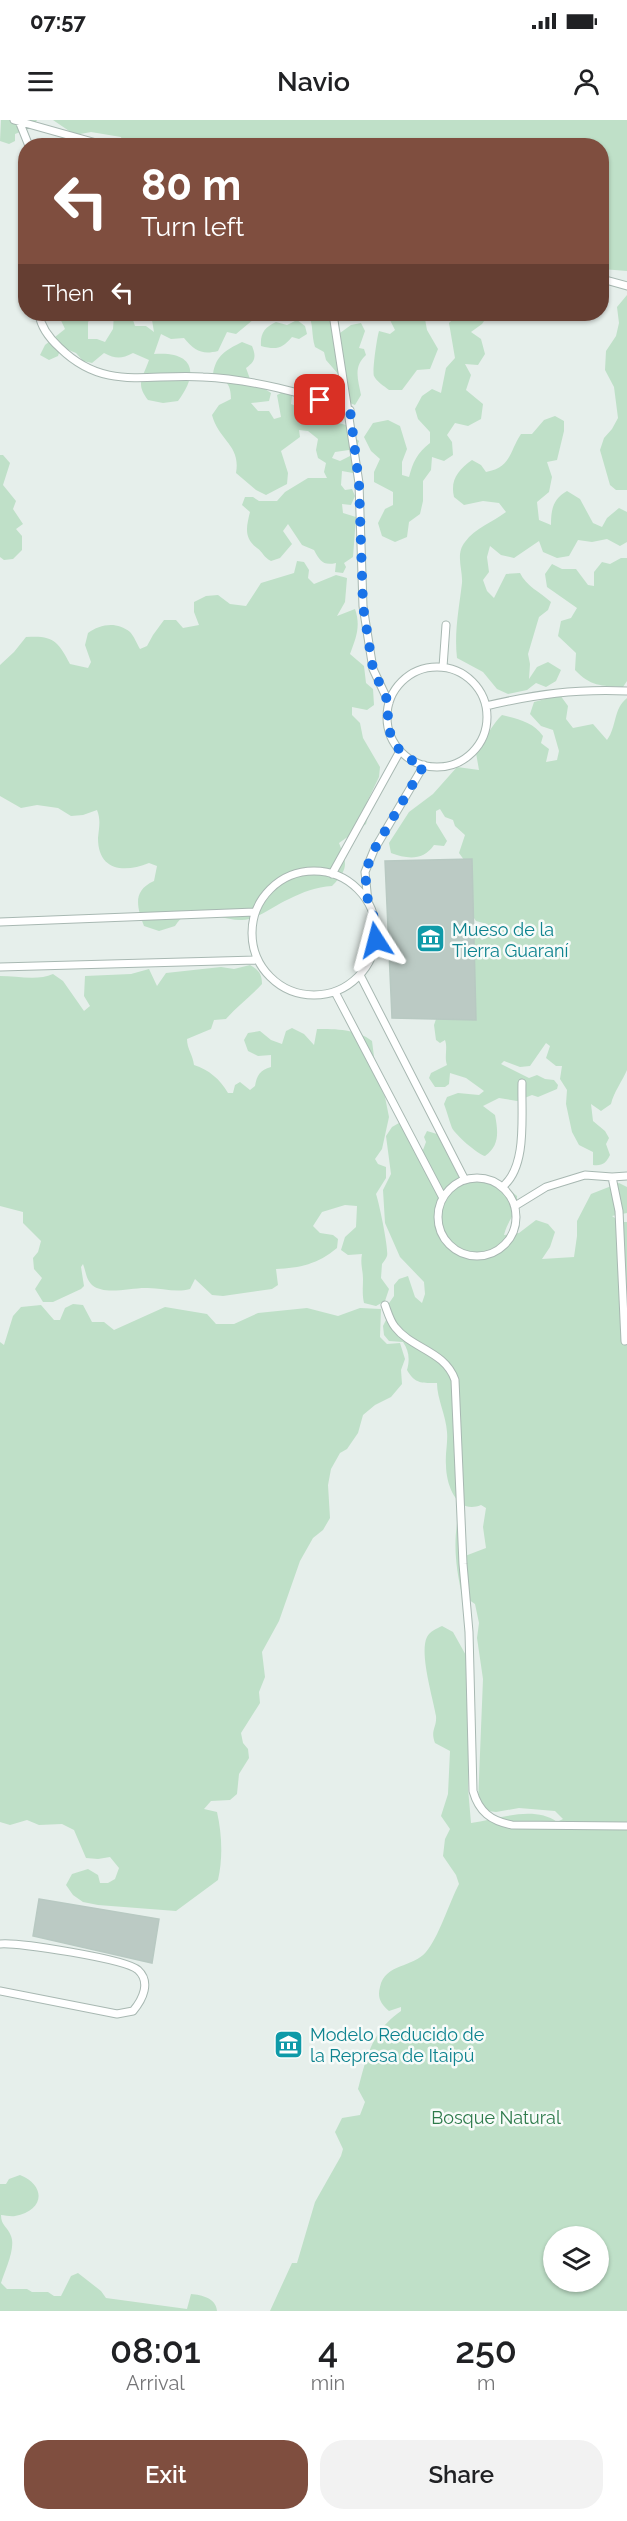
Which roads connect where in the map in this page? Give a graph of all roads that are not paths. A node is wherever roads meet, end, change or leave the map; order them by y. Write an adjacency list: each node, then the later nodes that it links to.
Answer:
1 (16, 121): 2 (lane); 3 (lane)
2 (24, 138)
3 (78, 138)
4 (609, 281): 5 (lane)
5 (627, 286)
6 (42, 321): 8 (lane)
7 (334, 321): 8 (lane)
8 (350, 410): 12 (lane)
9 (446, 625): 10 (lane)
10 (443, 667): 12 (lane); 13 (lane)
11 (627, 691): 13 (lane)
12 (389, 704): 14 (lane)
13 (486, 706): 15 (lane)
14 (400, 751): 15 (lane); 16 (lane)
15 (424, 765): 17 (lane)
16 (332, 874): 17 (lane); 18 (lane)
17 (368, 902): 22 (lane)
18 (255, 912): 19 (lane); 20 (lane)
19 (0, 922)
20 (258, 960): 21 (lane); 23 (lane)
21 (0, 967)
22 (360, 975): 23 (lane); 27 (lane)
23 (335, 992): 29 (lane)
24 (522, 1083): 28 (lane)
25 (627, 1176): 26 (lane)
26 (612, 1177): 30 (lane); 32 (lane)
27 (465, 1180): 28 (lane); 29 (lane)
28 (502, 1187): 30 (lane)
29 (443, 1198): 30 (lane)
30 (515, 1206)
31 (385, 1305): 33 (lane)
32 (625, 1341)
33 (627, 1826)
34 (0, 1944): 35 (lane)
35 (0, 1991)

